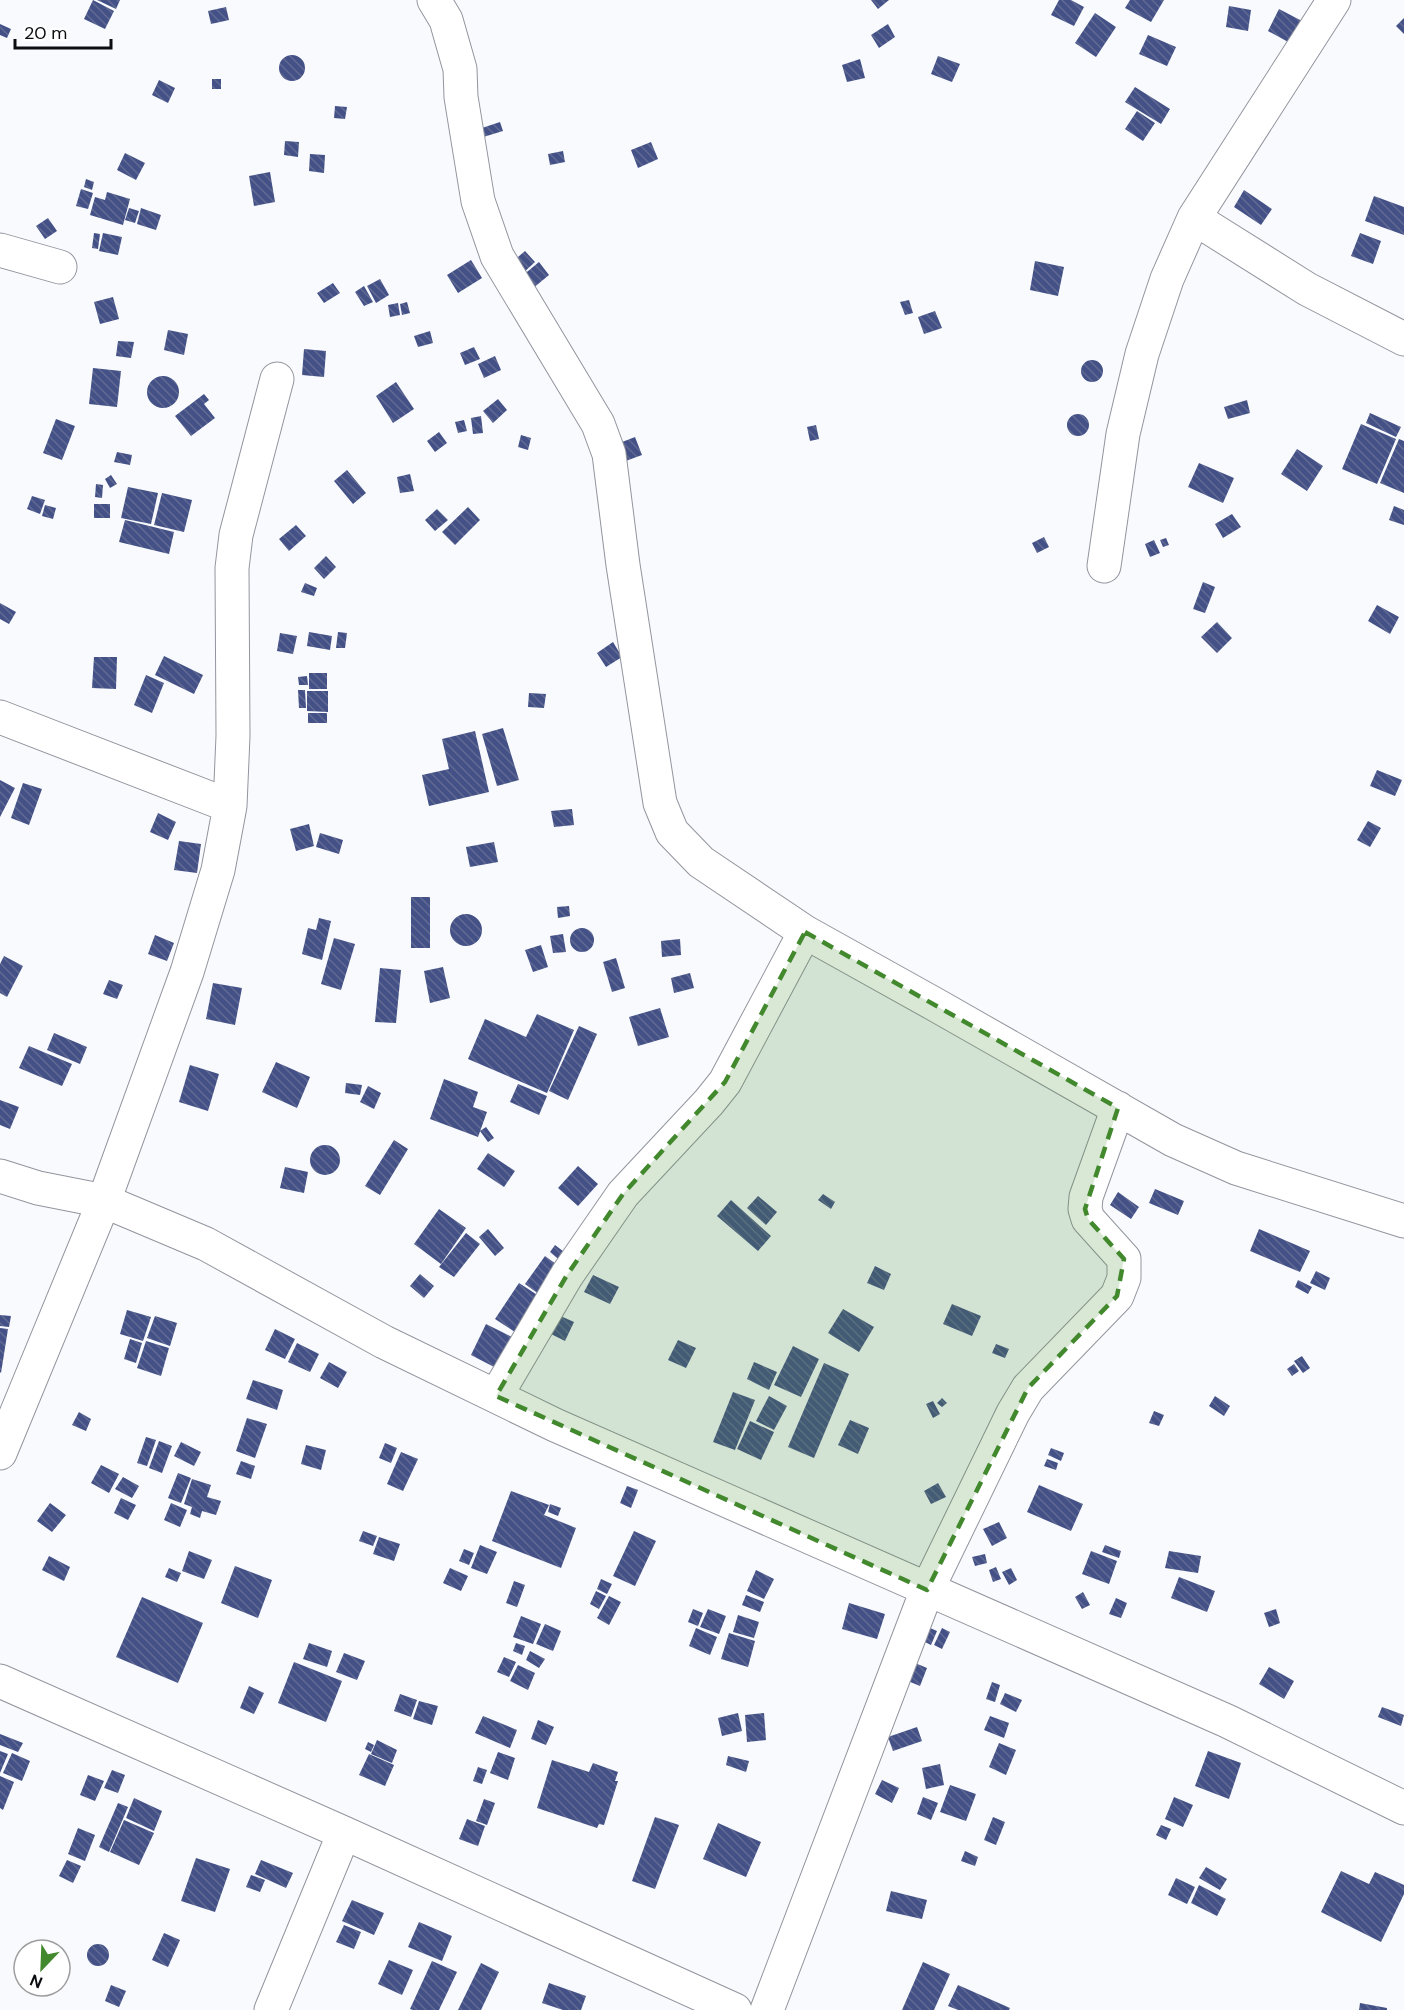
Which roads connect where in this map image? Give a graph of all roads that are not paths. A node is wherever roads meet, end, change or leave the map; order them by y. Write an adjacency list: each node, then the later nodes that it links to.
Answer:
1 (434, 0): 11 (street)
2 (1334, 0): 3 (street)
3 (1194, 218): 6 (street); 8 (street)
4 (0, 250): 5 (street)
5 (60, 267)
6 (1404, 339)
7 (277, 379): 10 (street)
8 (1104, 566)
9 (0, 717): 10 (street)
10 (230, 807): 14 (street)
11 (805, 932): 12 (street); 16 (street)
12 (1118, 1108): 15 (street); 18 (street)
13 (0, 1176): 14 (street)
14 (104, 1201): 16 (street); 17 (street)
15 (1404, 1221)
16 (496, 1396): 18 (street)
17 (0, 1453)
18 (927, 1590): 20 (street); 24 (street)
19 (0, 1681): 21 (street)
20 (1404, 1808)
21 (344, 1833): 22 (street); 23 (street)
22 (271, 2010)
23 (735, 2010)
24 (767, 2010)

